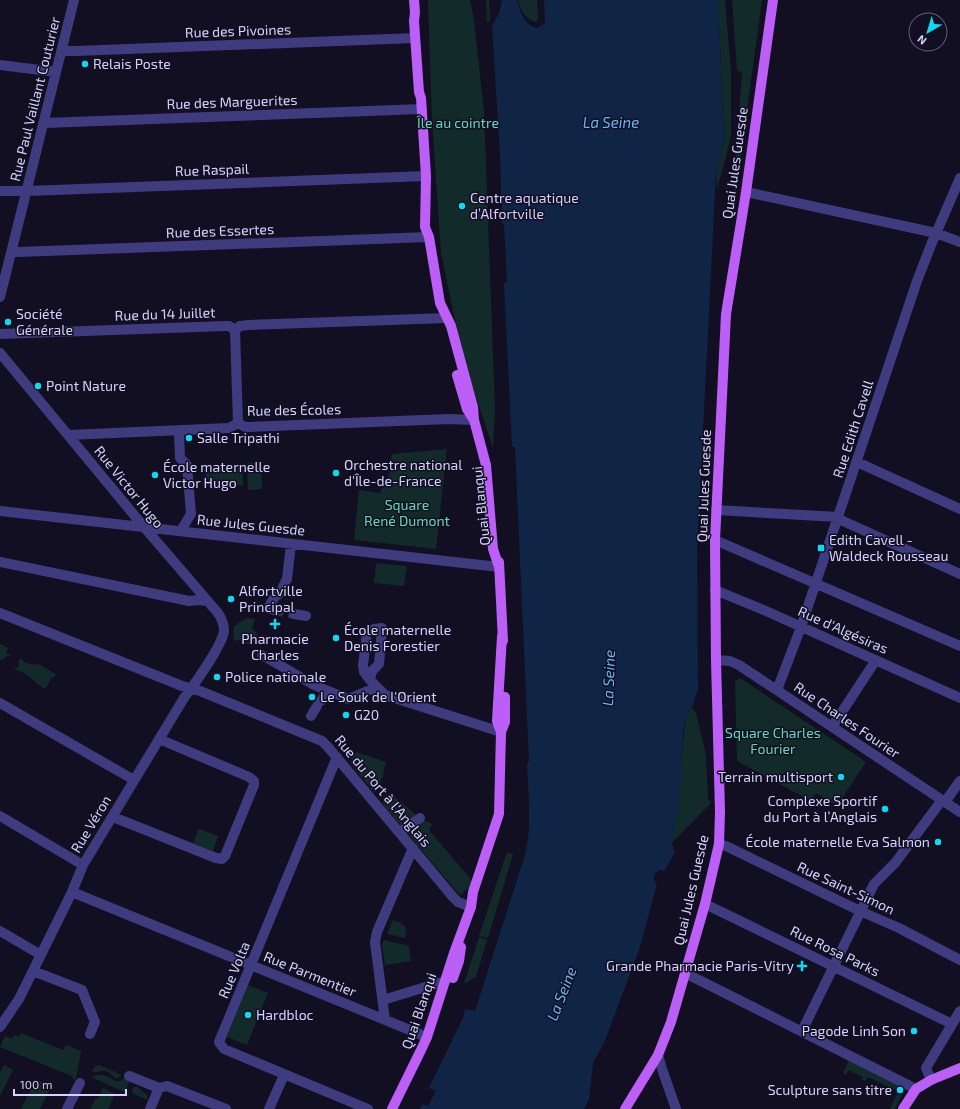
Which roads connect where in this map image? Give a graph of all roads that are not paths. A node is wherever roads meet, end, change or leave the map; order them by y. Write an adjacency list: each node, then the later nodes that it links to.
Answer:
1 (74, 0): 6 (street, Rue Paul Vaillant Couturier)
2 (414, 0): 4 (main road, Quai Blanqui)
3 (773, 0): 16 (main road, Quai Jules Guesde)
4 (415, 12): 5 (main road, Quai Blanqui); 9 (main road, Quai Blanqui)
5 (415, 38): 6 (street, Rue des Pivoines); 9 (main road, Quai Blanqui)
6 (62, 49): 8 (street, Rue Paul Vaillant Couturier)
7 (0, 65): 8 (street)
8 (56, 72): 11 (street, Rue Paul Vaillant Couturier)
9 (421, 98): 10 (main road, Quai Blanqui)
10 (422, 109): 11 (street, Rue des Marguerites); 13 (main road, Quai Blanqui)
11 (44, 123): 15 (street, Rue Paul Vaillant Couturier)
12 (960, 178): 17 (street, Rue Edith Cavell)
13 (426, 180): 15 (street, Rue Raspail); 18 (main road, Quai Blanqui)
14 (0, 190): 15 (street, Rue Raspail)
15 (27, 191): 20 (street, Rue Paul Vaillant Couturier)
16 (746, 192): 17 (street); 33 (main road, Quai Jules Guesde)
17 (936, 233): 19 (street); 31 (street, Rue Edith Cavell)
18 (428, 237): 20 (street, Rue des Essertes); 22 (main road, Quai Blanqui)
19 (960, 242)
20 (12, 251): 21 (street, Rue Paul Vaillant Couturier)
21 (0, 297)
22 (448, 318): 23 (street, Rue du 14 Juillet); 27 (main road, Quai Blanqui)
23 (235, 330): 24 (street, Rue du 14 Juillet); 28 (street)
24 (0, 333): 25 (street)
25 (0, 341)
26 (0, 353): 30 (street, Rue Victor Hugo)
27 (474, 420): 28 (street, Rue des Écoles); 43 (main road, Quai Blanqui)
28 (238, 423): 30 (street, Rue des Écoles)
29 (179, 434): 35 (street)
30 (68, 435): 37 (street, Rue Victor Hugo)
31 (857, 462): 32 (street); 36 (street, Rue Edith Cavell)
32 (960, 509)
33 (716, 510): 36 (street); 40 (main road, Quai Jules Guesde)
34 (0, 511): 37 (street, Rue Jules Guesde)
35 (191, 514): 38 (street); 39 (street)
36 (838, 517): 44 (street); 45 (street, Rue Edith Cavell)
37 (144, 527): 41 (street, Rue Jules Guesde); 47 (street, Rue Victor Hugo)
38 (183, 527)
39 (196, 528)
40 (715, 540): 45 (street); 46 (main road, Quai Jules Guesde)
41 (291, 544): 43 (street, Rue Jules Guesde); 48 (street)
42 (0, 562): 47 (street)
43 (499, 567): 66 (main road, Quai Blanqui)
44 (960, 574)
45 (816, 584): 52 (street, Rue Edith Cavell); 54 (street)
46 (715, 590): 52 (street, Rue d'Algésiras); 56 (main road, Quai Jules Guesde)
47 (207, 601): 53 (street, Rue Victor Hugo)
48 (274, 610)
49 (0, 613): 59 (street, Rue du Port à l'Anglais)
50 (294, 614): 51 (street)
51 (306, 616)
52 (801, 627): 57 (street, Rue d'Algésiras); 60 (street, Rue Edith Cavell)
53 (219, 642): 59 (street, Rue Véron)
54 (960, 646)
55 (262, 655): 61 (street)
56 (716, 660): 60 (street, Rue Charles Fourier); 77 (main road, Quai Jules Guesde)
57 (876, 660): 62 (street, Rue d'Algésiras); 65 (street)
58 (373, 683): 58 (street); 61 (street); 66 (street)
59 (191, 689): 67 (street, Rue Véron); 68 (street, Rue du Port à l'Anglais)
60 (777, 690): 65 (street, Rue Charles Fourier)
61 (327, 691): 64 (street)
62 (960, 698)
63 (0, 703): 69 (street)
64 (311, 716)
65 (832, 727): 71 (street, Rue Charles Fourier)
66 (501, 732): 82 (main road, Quai Blanqui)
67 (159, 739): 69 (street, Rue Véron); 74 (street)
68 (337, 757): 76 (street, Rue du Port à l'Anglais); 88 (street, Rue Volta)
69 (134, 780): 74 (street, Rue Véron)
70 (960, 781): 71 (street)
71 (943, 801): 72 (street, Rue Charles Fourier); 83 (street)
72 (960, 812)
73 (0, 816): 79 (street)
74 (113, 817): 79 (street, Rue Véron)
75 (420, 818): 76 (street)
76 (400, 832): 78 (street, Rue du Port à l'Anglais)
77 (719, 844): 81 (main road, Quai Jules Guesde); 83 (street, Rue Saint-Simon)
78 (413, 848): 82 (street, Rue du Port à l'Anglais); 93 (street)
79 (83, 865): 80 (street, Rue Véron)
80 (72, 892): 86 (street, Rue Véron); 88 (street, Rue Parmentier)
81 (705, 904): 89 (street, Rue Rosa Parks); 91 (main road, Quai Jules Guesde)
82 (470, 907): 84 (main road, Quai Blanqui)
83 (860, 911): 87 (street, Rue Saint-Simon); 89 (street)
84 (466, 919): 92 (main road, Quai Blanqui); 115 (main road, Quai Blanqui)
85 (0, 931): 86 (street)
86 (41, 955): 90 (street, Rue Véron)
87 (960, 960)
88 (250, 965): 95 (street, Rue Parmentier); 103 (street, Rue Volta)
89 (834, 966): 96 (street, Rue Rosa Parks); 98 (street)
90 (34, 971): 97 (street, Rue Véron); 99 (street)
91 (685, 973): 98 (street); 101 (main road, Quai Jules Guesde)
92 (445, 981): 93 (street); 100 (main road, Quai Blanqui)
93 (383, 1000): 95 (street)
94 (960, 1011): 96 (street)
95 (385, 1020): 100 (street, Rue Parmentier)
96 (952, 1024): 105 (street)
97 (0, 1027)
98 (802, 1031): 108 (street)
99 (90, 1034)
100 (427, 1037): 114 (main road, Quai Blanqui)
101 (658, 1055): 116 (main road); 117 (street)
102 (960, 1068): 105 (main road)
103 (284, 1075): 112 (street); 113 (street, Rue Volta)
104 (129, 1076): 107 (street)
105 (931, 1080): 108 (main road)
106 (80, 1083): 109 (street)
107 (159, 1088): 110 (street); 111 (street)
108 (916, 1089): 118 (main road)
109 (67, 1109)
110 (150, 1109)
111 (226, 1109)
112 (269, 1109)
113 (368, 1109)
114 (392, 1109)
115 (398, 1109)
116 (625, 1109)
117 (676, 1109)
118 (903, 1109)

